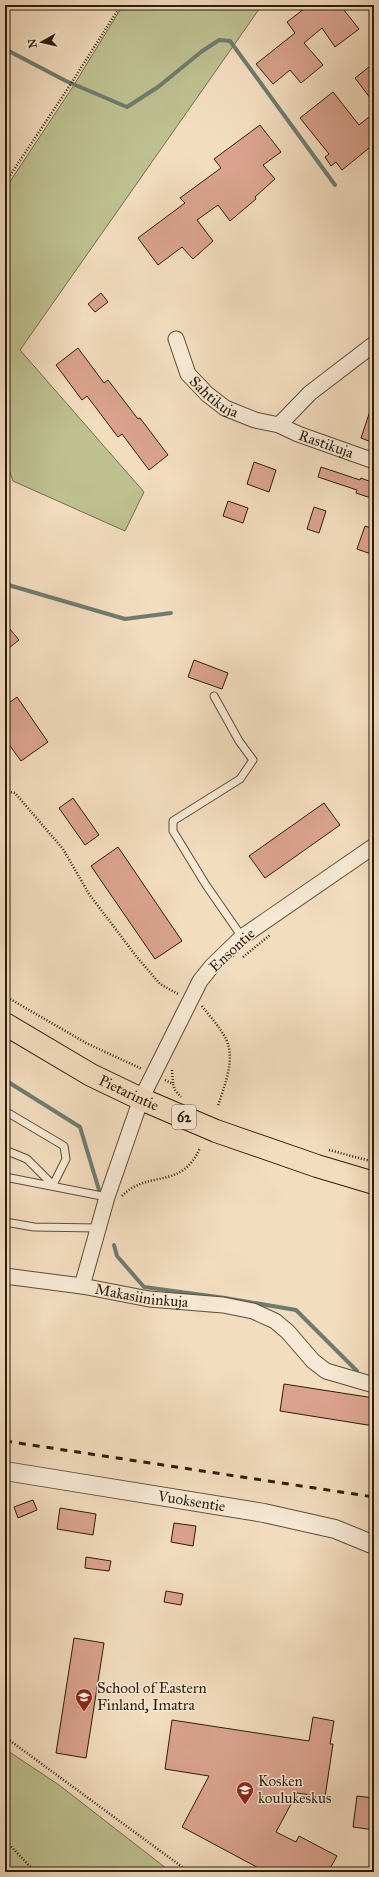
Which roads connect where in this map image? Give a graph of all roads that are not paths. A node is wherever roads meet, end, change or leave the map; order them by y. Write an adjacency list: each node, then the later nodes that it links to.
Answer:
1 (176, 339): 3 (street, Sahtikuja)
2 (374, 344): 3 (street)
3 (280, 425): 4 (street, Rastikuja)
4 (374, 461)
5 (214, 696): 7 (lane)
6 (374, 846): 7 (street, Ensontie)
7 (242, 937): 9 (street, Ensontie)
8 (5, 1024): 9 (main road, Pietarintie / 62)
9 (141, 1099): 13 (main road, Pietarintie / 62); 15 (street, Makasiininkuja)
10 (5, 1111): 14 (lane)
11 (5, 1150): 14 (lane)
12 (5, 1177): 14 (lane)
13 (374, 1183)
14 (53, 1185): 15 (lane)
15 (114, 1200): 17 (street, Makasiininkuja)
16 (5, 1222): 17 (lane)
17 (98, 1228): 19 (street, Makasiininkuja)
18 (5, 1276): 19 (street)
19 (82, 1286): 20 (street, Makasiininkuja)
20 (374, 1385)
21 (5, 1471): 22 (street, Vuoksentie)
22 (374, 1545)

